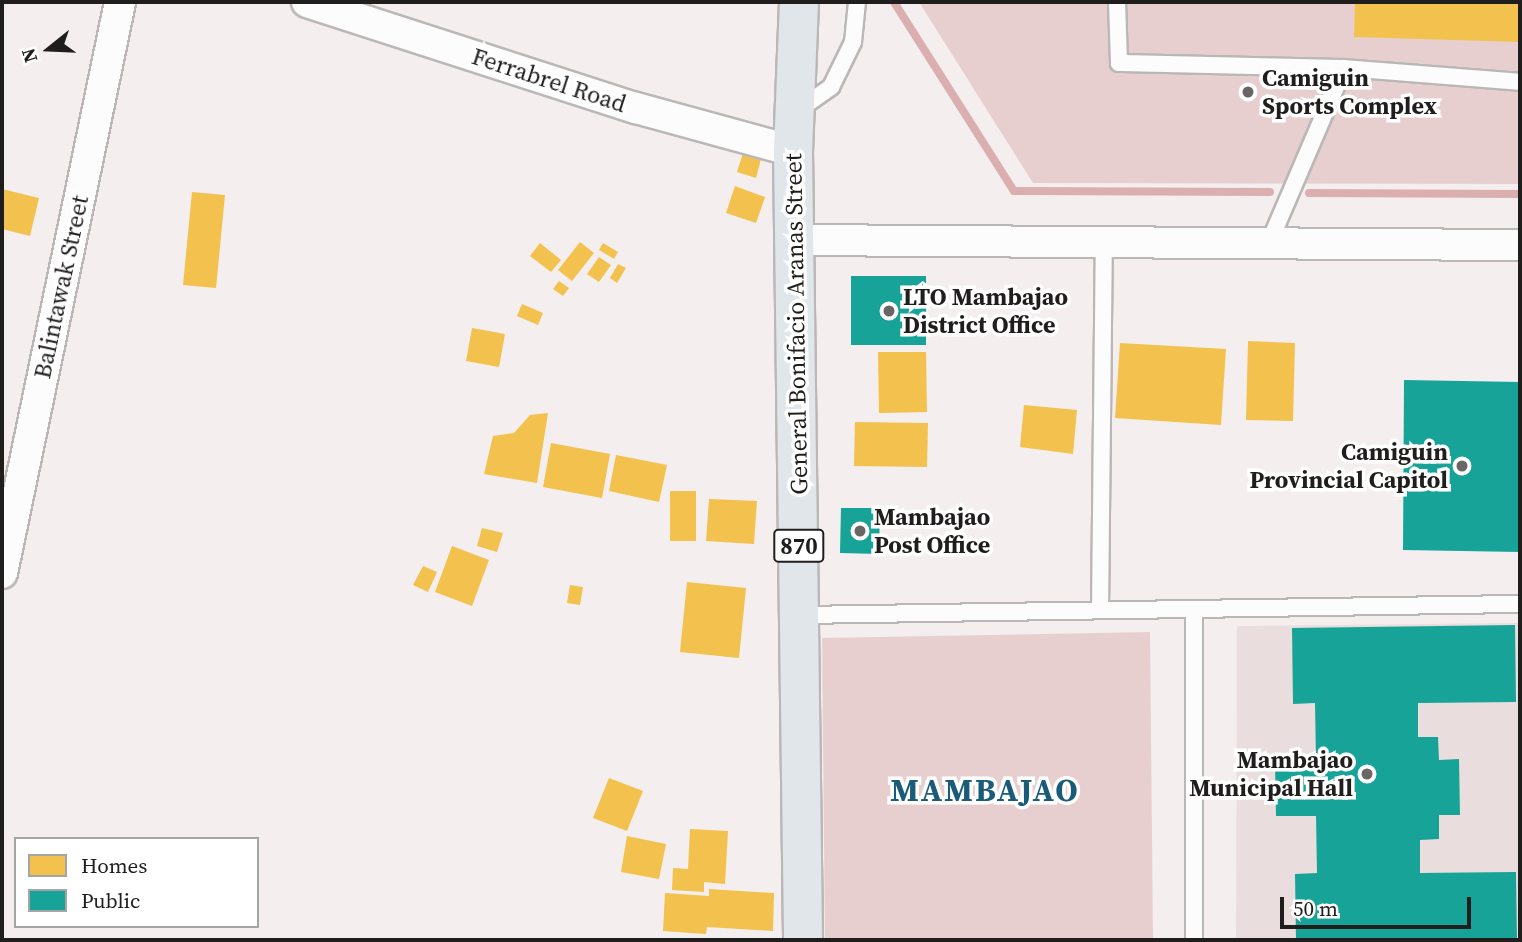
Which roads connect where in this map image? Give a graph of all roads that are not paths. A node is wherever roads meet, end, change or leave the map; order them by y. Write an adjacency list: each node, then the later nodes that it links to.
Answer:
1 (120, 2): 14 (street, Balintawak Street)
2 (307, 2): 9 (street, Ferrabrel Road)
3 (799, 2): 8 (main road, General Bonifacio Aranas Street / 870)
4 (857, 2): 8 (lane)
5 (1117, 2): 6 (lane)
6 (1344, 68): 7 (lane); 11 (lane)
7 (1520, 82)
8 (795, 113): 9 (main road, General Bonifacio Aranas Street / 870)
9 (793, 151): 10 (main road, General Bonifacio Aranas Street / 870)
10 (795, 240): 12 (street); 19 (main road, General Bonifacio Aranas Street / 870)
11 (1269, 243): 12 (street); 13 (street)
12 (1104, 244): 18 (lane)
13 (1520, 245)
14 (16, 436): 15 (street, Balintawak Street)
15 (2, 573)
16 (1520, 604): 17 (lane)
17 (1194, 609): 18 (lane); 21 (lane)
18 (1100, 610): 19 (lane)
19 (800, 615): 20 (main road, General Bonifacio Aranas Street / 870)
20 (803, 940)
21 (1194, 940)

